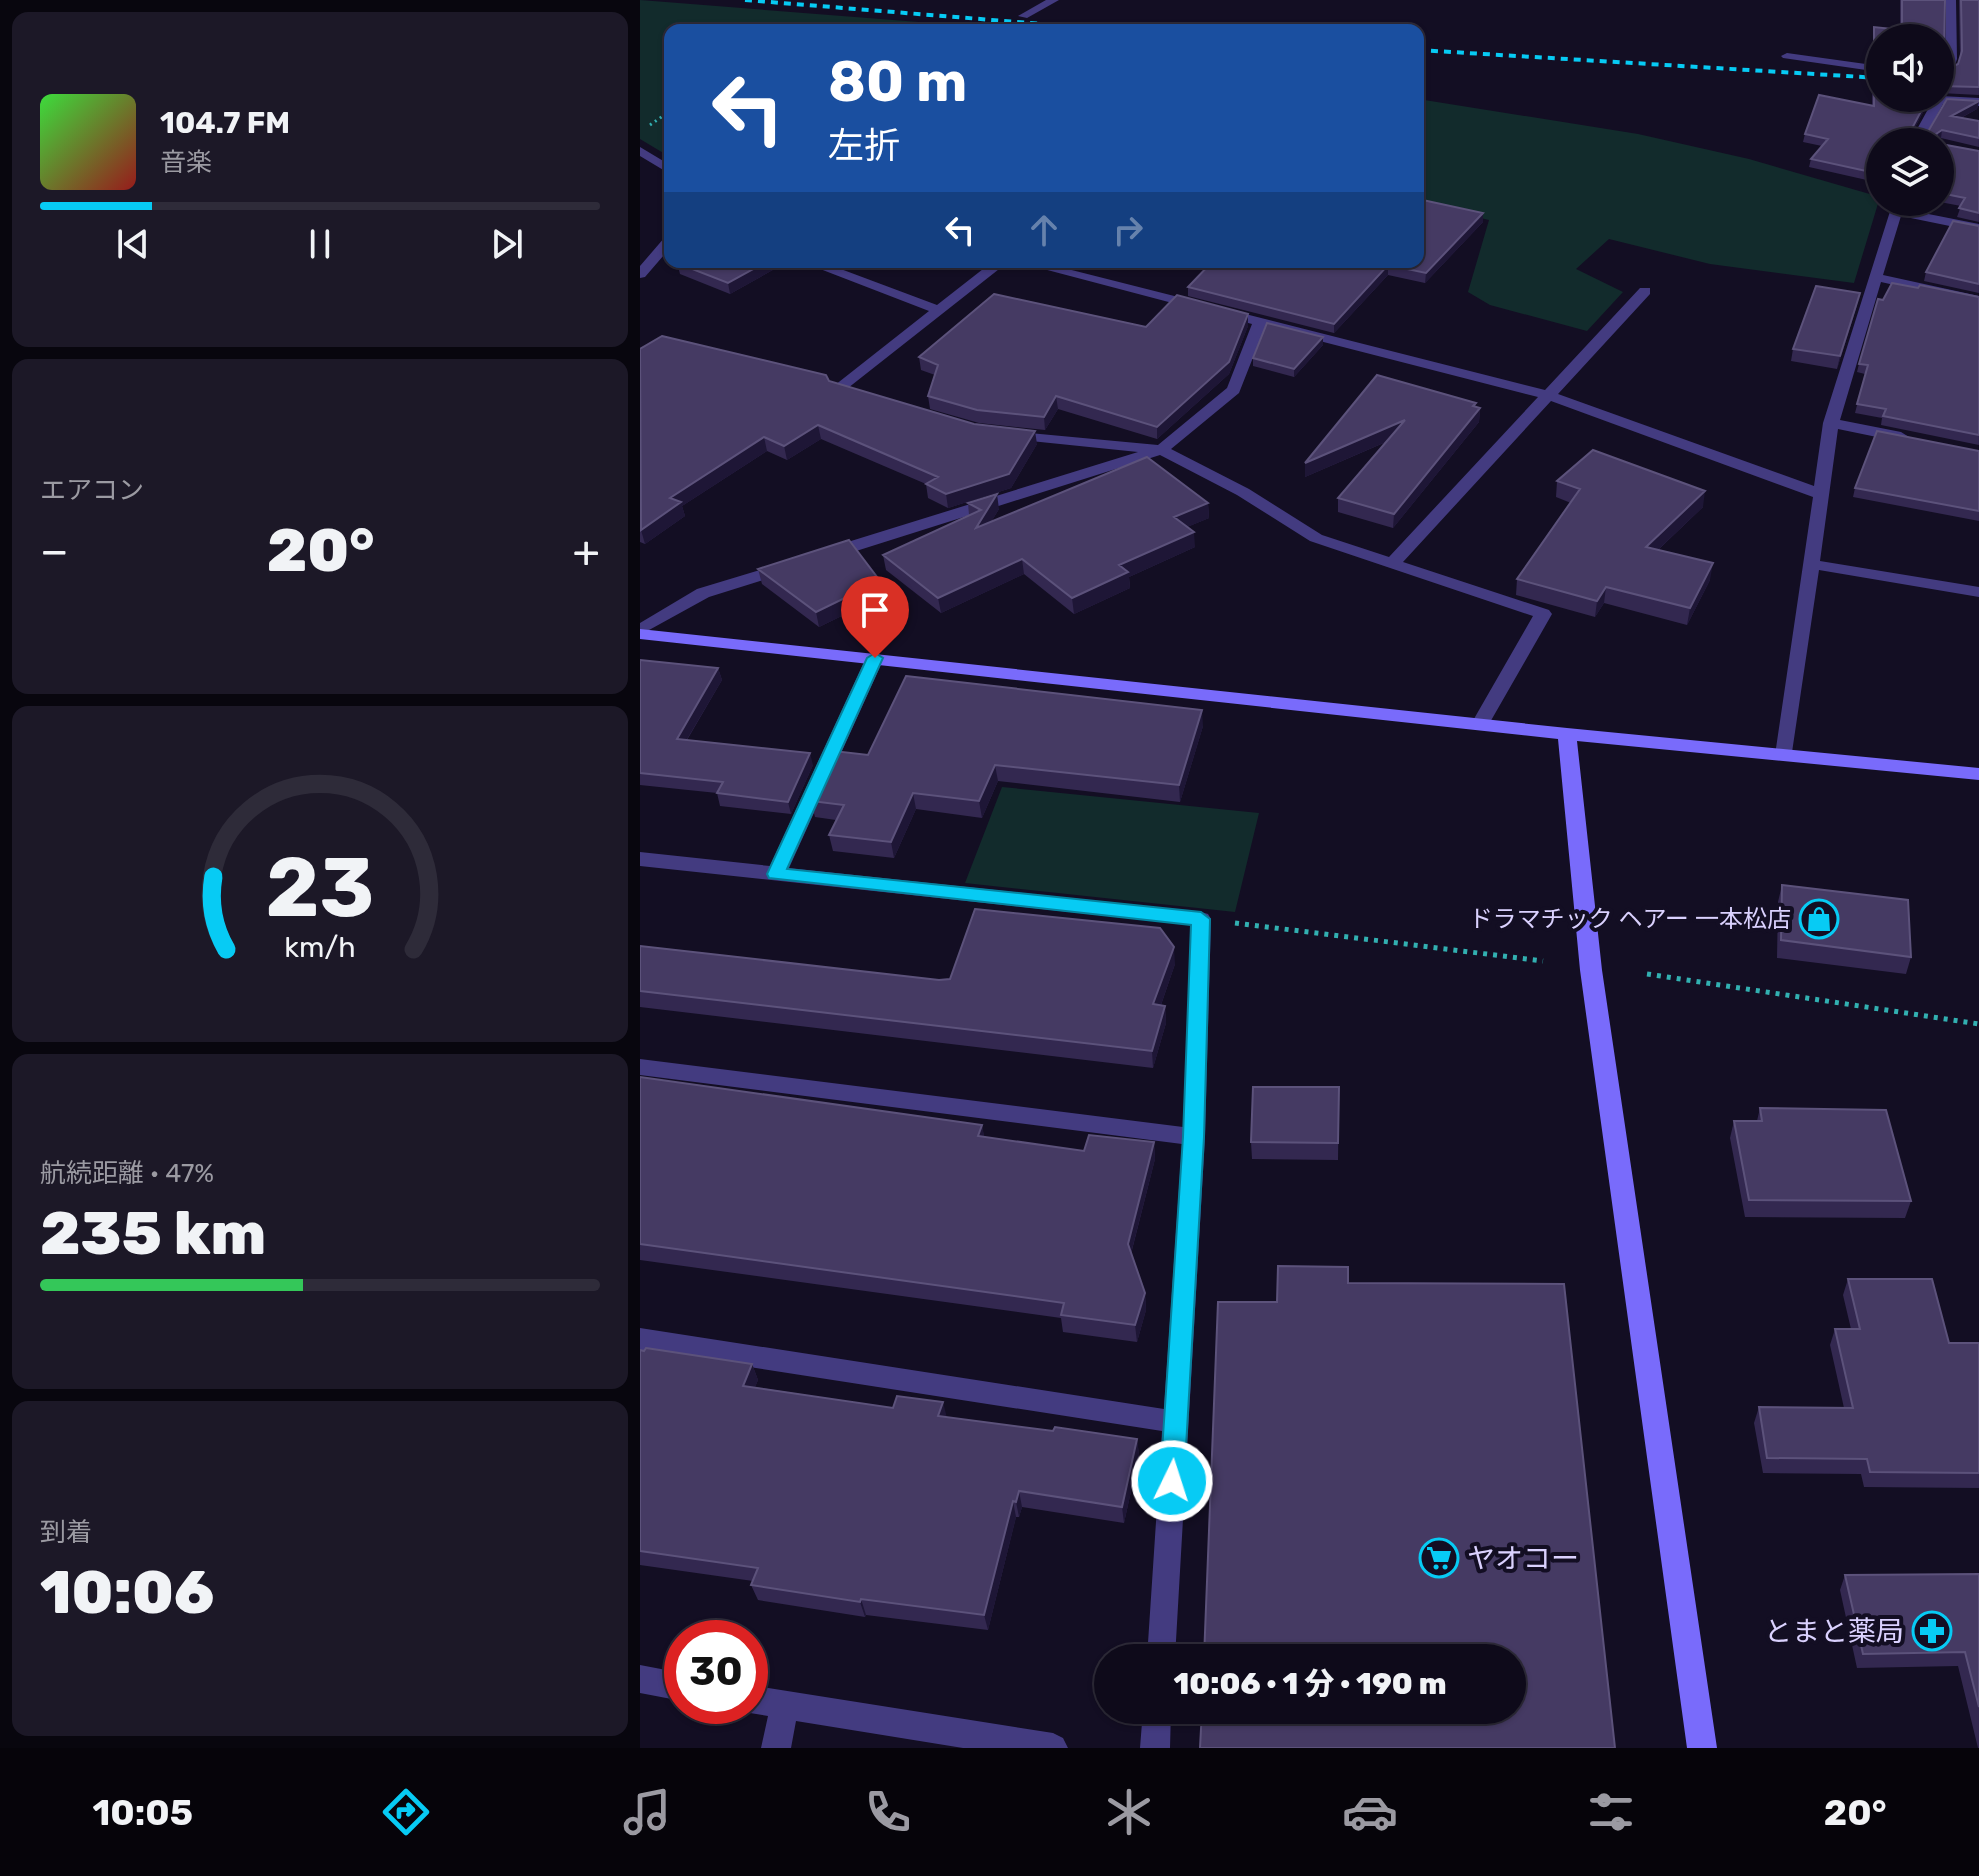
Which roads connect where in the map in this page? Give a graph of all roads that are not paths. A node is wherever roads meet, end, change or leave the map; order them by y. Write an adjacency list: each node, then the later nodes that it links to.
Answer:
1 (1054, 0): 3 (street)
2 (1951, 0): 4 (street)
3 (1023, 16)
4 (1951, 24)
5 (1787, 56): 6 (street)
6 (1866, 67)
7 (1979, 102): 8 (street)
8 (1925, 128)
9 (640, 151): 10 (street)
10 (664, 166)
11 (1895, 216): 19 (street)
12 (1933, 216): 13 (street)
13 (1979, 228)
14 (664, 247): 18 (street)
15 (825, 268): 22 (street)
16 (993, 268): 22 (street)
17 (1048, 268): 23 (street)
18 (640, 274)
19 (1875, 277): 21 (street); 26 (street)
20 (1645, 291): 24 (street)
21 (1979, 300)
22 (939, 310): 25 (street)
23 (1260, 322): 24 (street); 29 (street)
24 (1548, 395): 30 (street); 31 (street)
25 (879, 402)
26 (1831, 423): 28 (street); 30 (street)
27 (992, 431): 29 (street)
28 (1920, 441)
29 (1161, 450): 31 (street); 34 (street)
30 (1820, 494): 32 (street)
31 (1392, 564): 36 (street)
32 (1810, 564): 33 (street); 38 (street)
33 (1979, 592)
34 (640, 632): 35 (street)
35 (875, 658): 36 (street); 41 (street)
36 (1480, 724): 37 (street)
37 (1567, 734): 38 (street); 55 (street)
38 (1784, 755): 39 (street)
39 (1979, 774)
40 (640, 859): 41 (street)
41 (776, 874): 43 (street)
42 (640, 1067): 43 (street)
43 (1194, 1137): 45 (street)
44 (640, 1339): 45 (street)
45 (1176, 1422): 46 (street)
46 (1162, 1644)
47 (640, 1679): 48 (street)
48 (664, 1684)
49 (768, 1702): 50 (street)
50 (784, 1705): 52 (street); 53 (street)
51 (1156, 1724): 54 (street)
52 (776, 1748)
53 (1053, 1748)
54 (1155, 1748)
55 (1702, 1748)

